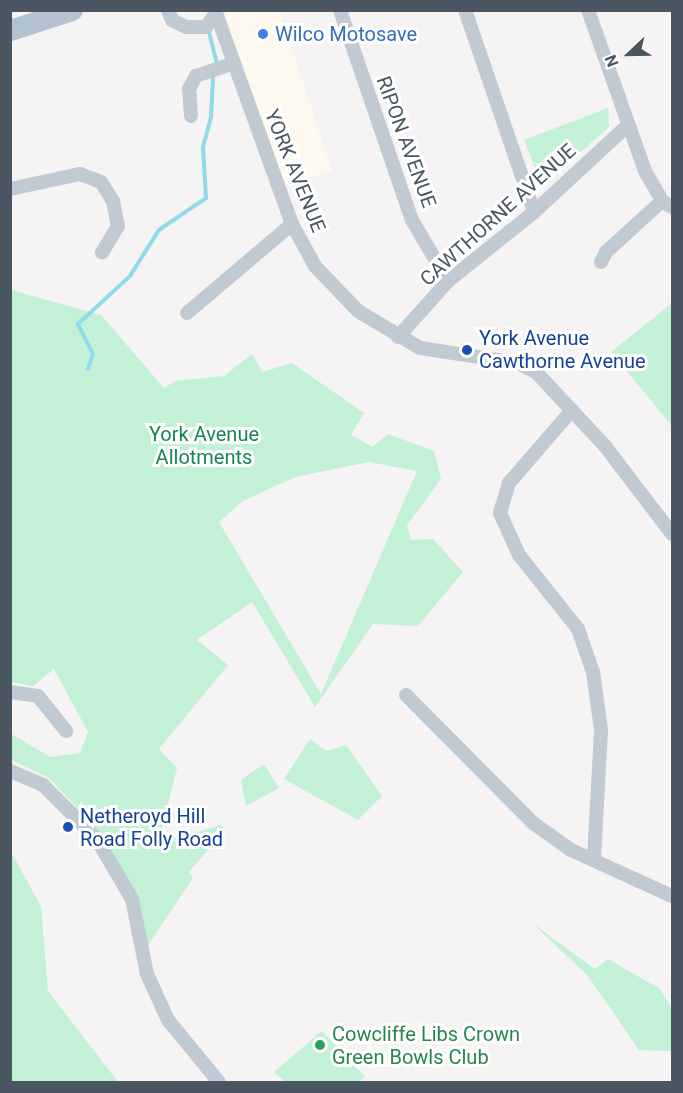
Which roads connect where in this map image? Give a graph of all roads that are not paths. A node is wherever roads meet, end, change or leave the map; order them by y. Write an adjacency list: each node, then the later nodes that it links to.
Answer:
1 (72, 10): 7 (main road)
2 (168, 10): 6 (street, YORK AVENUE)
3 (340, 10): 17 (street, RIPON AVENUE)
4 (465, 10): 13 (street)
5 (588, 10): 10 (street)
6 (216, 12): 8 (street, YORK AVENUE)
7 (10, 30)
8 (234, 63): 9 (street); 14 (street, YORK AVENUE)
9 (191, 116)
10 (628, 125): 12 (street); 13 (street, CAWTHORNE AVENUE)
11 (10, 189): 15 (street)
12 (667, 204): 16 (street)
13 (534, 212): 17 (street, CAWTHORNE AVENUE)
14 (291, 224): 18 (street); 19 (street, YORK AVENUE)
15 (102, 254)
16 (600, 262)
17 (448, 281): 19 (street, CAWTHORNE AVENUE)
18 (187, 313)
19 (398, 338): 20 (street, YORK AVENUE)
20 (572, 410): 21 (street, YORK AVENUE); 26 (street)
21 (672, 534)
22 (10, 692): 24 (street)
23 (406, 695): 26 (street)
24 (66, 731)
25 (10, 771): 28 (street)
26 (594, 859): 27 (street)
27 (672, 897)
28 (219, 1083)

